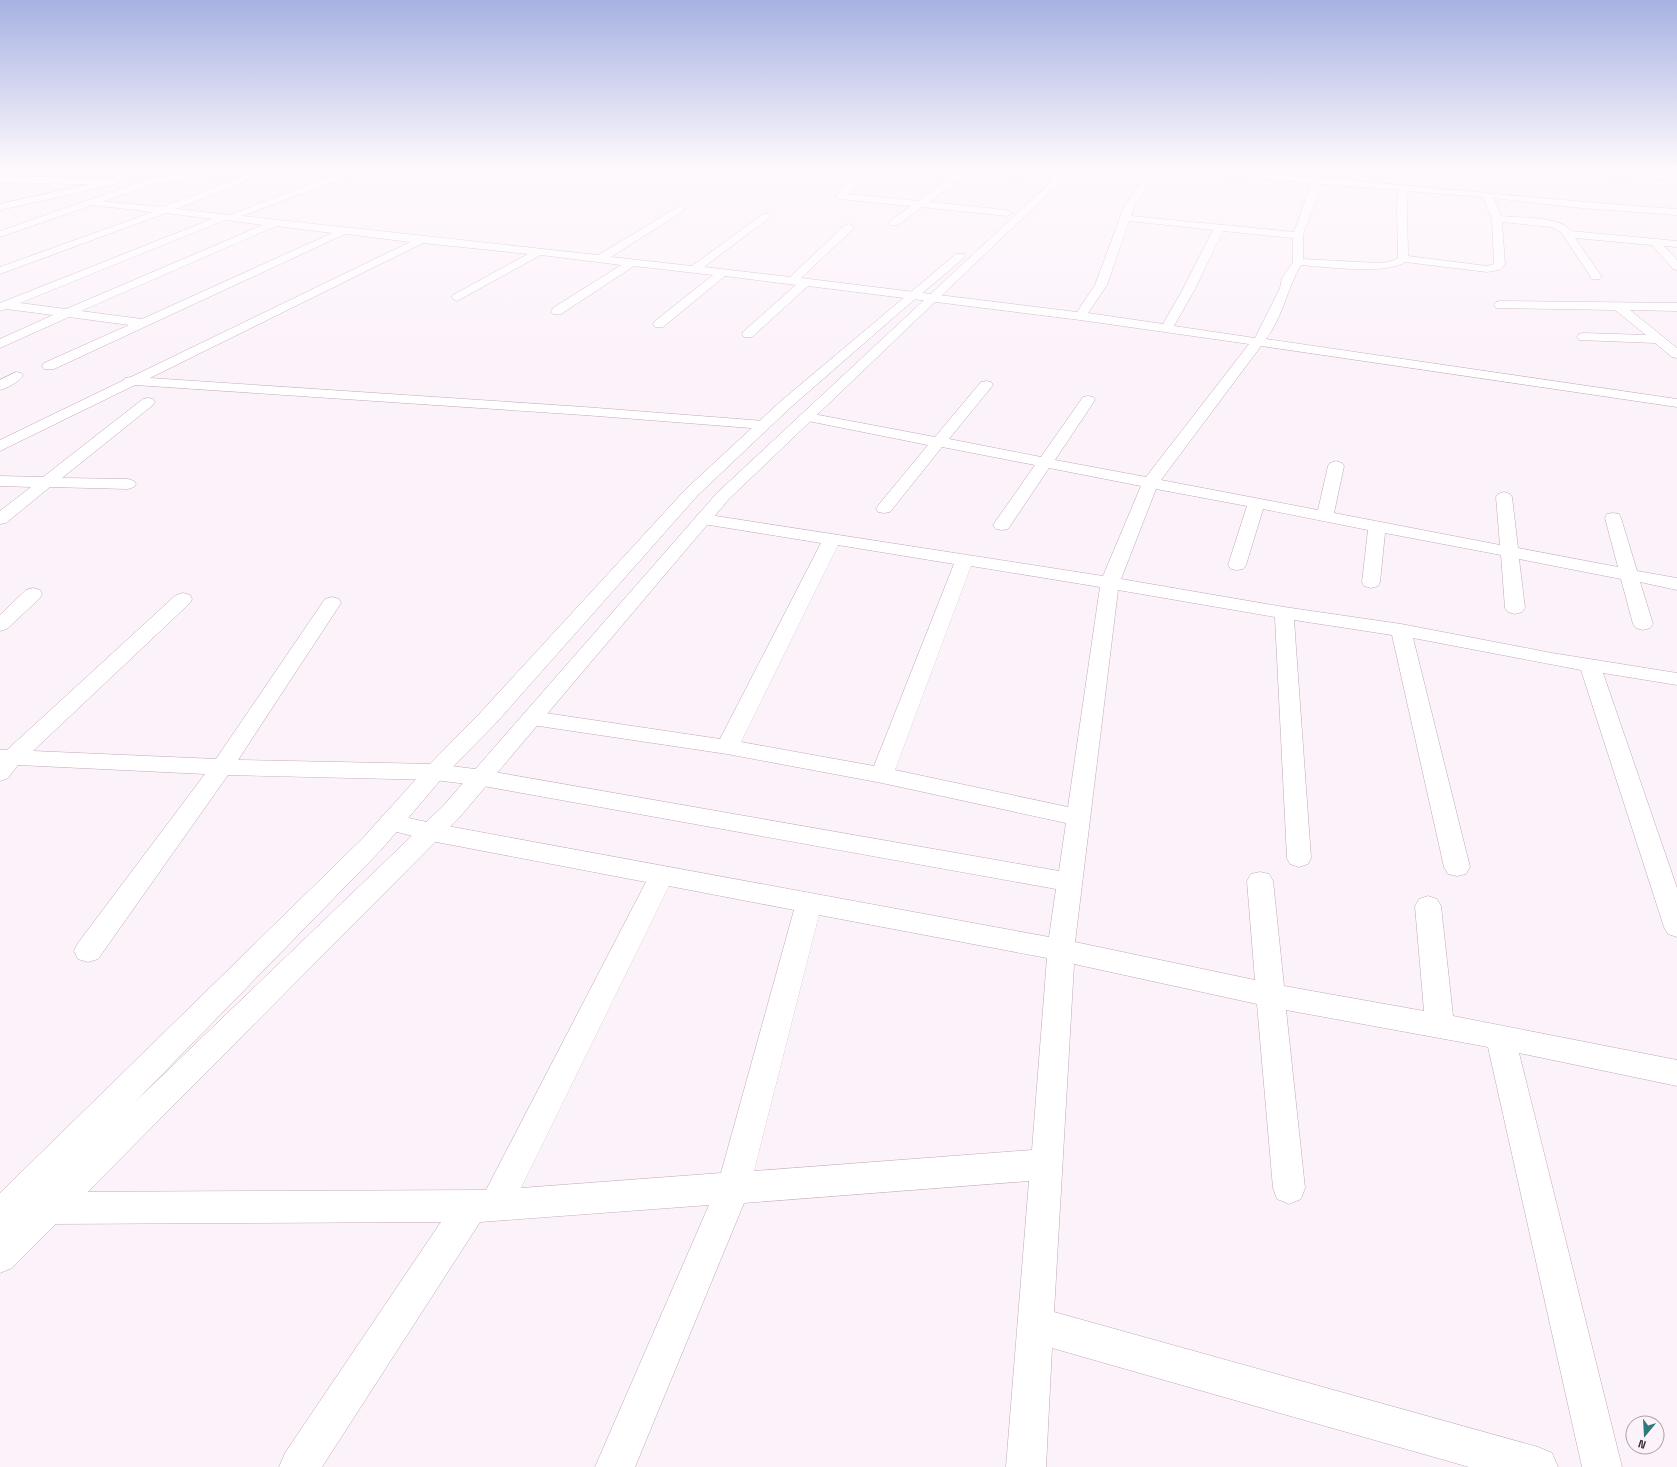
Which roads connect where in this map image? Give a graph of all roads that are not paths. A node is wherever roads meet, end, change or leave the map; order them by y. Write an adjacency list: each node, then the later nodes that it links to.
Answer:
1 (97, 235): 30 (street)
2 (180, 235): 39 (street)
3 (246, 235): 43 (street)
4 (334, 235): 45 (street)
5 (383, 235): 20 (street)
6 (638, 235): 24 (street)
7 (740, 235): 29 (street)
8 (839, 235): 33 (street)
9 (982, 235): 35 (street)
10 (996, 235): 37 (street)
11 (1119, 235): 44 (street)
12 (1215, 235): 47 (street)
13 (1298, 235): 26 (street)
14 (1403, 235): 25 (street)
15 (1498, 235): 25 (street)
16 (1568, 235): 32 (street)
17 (1585, 235): 19 (street)
18 (1614, 235): 19 (street)
19 (1616, 238): 21 (street)
20 (422, 240): 23 (street); 56 (street)
21 (1655, 242): 22 (street); 28 (street)
22 (1677, 244)
23 (539, 252): 24 (street); 36 (street)
24 (600, 259): 27 (street)
25 (1403, 259): 26 (street)
26 (1298, 262): 51 (street)
27 (631, 263): 29 (street); 42 (street)
28 (1677, 267)
29 (694, 270): 31 (street)
30 (0, 271)
31 (722, 273): 33 (street); 46 (street)
32 (1596, 277)
33 (792, 281): 34 (street)
34 (805, 283): 35 (street); 48 (street)
35 (912, 295): 37 (street); 63 (street)
36 (457, 297)
37 (935, 298): 44 (street); 62 (street)
38 (1500, 305): 40 (street)
39 (1, 306): 43 (street)
40 (1618, 306): 41 (street); 50 (street)
41 (1677, 307)
42 (557, 311)
43 (67, 313): 45 (street); 52 (street)
44 (1080, 316): 47 (street)
45 (144, 323): 54 (street)
46 (659, 324)
47 (1166, 329): 51 (street)
48 (748, 334)
49 (1582, 337): 50 (street)
50 (1658, 339): 53 (street)
51 (1258, 342): 61 (street); 70 (street)
52 (0, 344)
53 (1677, 354)
54 (49, 366)
55 (16, 376): 58 (street)
56 (130, 381): 63 (street); 65 (street)
57 (986, 385): 64 (street)
58 (0, 386)
59 (1088, 400): 66 (street)
60 (148, 402): 69 (street)
61 (1677, 403)
62 (808, 417): 64 (street); 78 (street)
63 (764, 426): 103 (street)
64 (939, 442): 66 (street); 74 (street)
65 (0, 446)
66 (1044, 463): 70 (street); 79 (street)
67 (1336, 466): 75 (street)
68 (0, 482): 69 (street)
69 (45, 483): 71 (street); 77 (street)
70 (1150, 483): 73 (street); 87 (street)
71 (128, 484)
72 (1504, 497): 82 (street)
73 (1256, 504): 75 (street); 84 (street)
74 (884, 508)
75 (1325, 516): 80 (street)
76 (1613, 518): 85 (street)
77 (0, 519)
78 (703, 519): 81 (street); 99 (street)
79 (1002, 525)
80 (1377, 527): 82 (street); 86 (street)
81 (832, 539): 83 (street); 100 (street)
82 (1510, 552): 85 (street); 92 (street)
83 (964, 560): 87 (street); 104 (street)
84 (1237, 565)
85 (1629, 575): 88 (street); 94 (street)
86 (1371, 582)
87 (1110, 583): 93 (street); 106 (street)
88 (1677, 584)
89 (33, 594): 95 (street)
90 (183, 599): 101 (street)
91 (332, 603): 102 (street)
92 (1515, 608)
93 (1284, 613): 96 (street); 109 (street)
94 (1643, 624)
95 (0, 625)
96 (1401, 630): 97 (street); 110 (street)
97 (1590, 666): 98 (street); 116 (street)
98 (1677, 679)
99 (532, 718): 100 (street); 105 (street)
100 (727, 747): 104 (street)
101 (4, 763): 102 (street)
102 (222, 767): 103 (street); 118 (street)
103 (435, 772): 105 (street); 107 (street)
104 (882, 775): 106 (street)
105 (483, 778): 108 (street); 113 (street)
106 (1079, 818): 113 (street)
107 (391, 822): 108 (street); 128 (street)
108 (431, 832): 111 (street); 127 (street)
109 (1299, 858)
110 (1457, 867)
111 (662, 875): 114 (street); 126 (street)
112 (1260, 881): 119 (street)
113 (1070, 882): 117 (street)
114 (809, 903): 117 (street); 125 (street)
115 (1428, 906): 120 (street)
116 (1677, 928)
117 (1061, 950): 119 (street); 123 (street)
118 (88, 951)
119 (1270, 995): 120 (street); 124 (street)
120 (1440, 1026): 121 (street)
121 (1500, 1037): 122 (street); 135 (street)
122 (1677, 1073)
123 (1047, 1164): 125 (street); 130 (street)
124 (1289, 1188)
125 (733, 1189): 126 (street); 132 (street)
126 (483, 1206): 127 (street); 131 (street)
127 (48, 1208): 129 (street)
128 (0, 1216)
129 (0, 1256)
130 (1036, 1325): 133 (street); 134 (street)
131 (299, 1467)
132 (615, 1467)
133 (1026, 1467)
134 (1538, 1467)
135 (1602, 1467)

